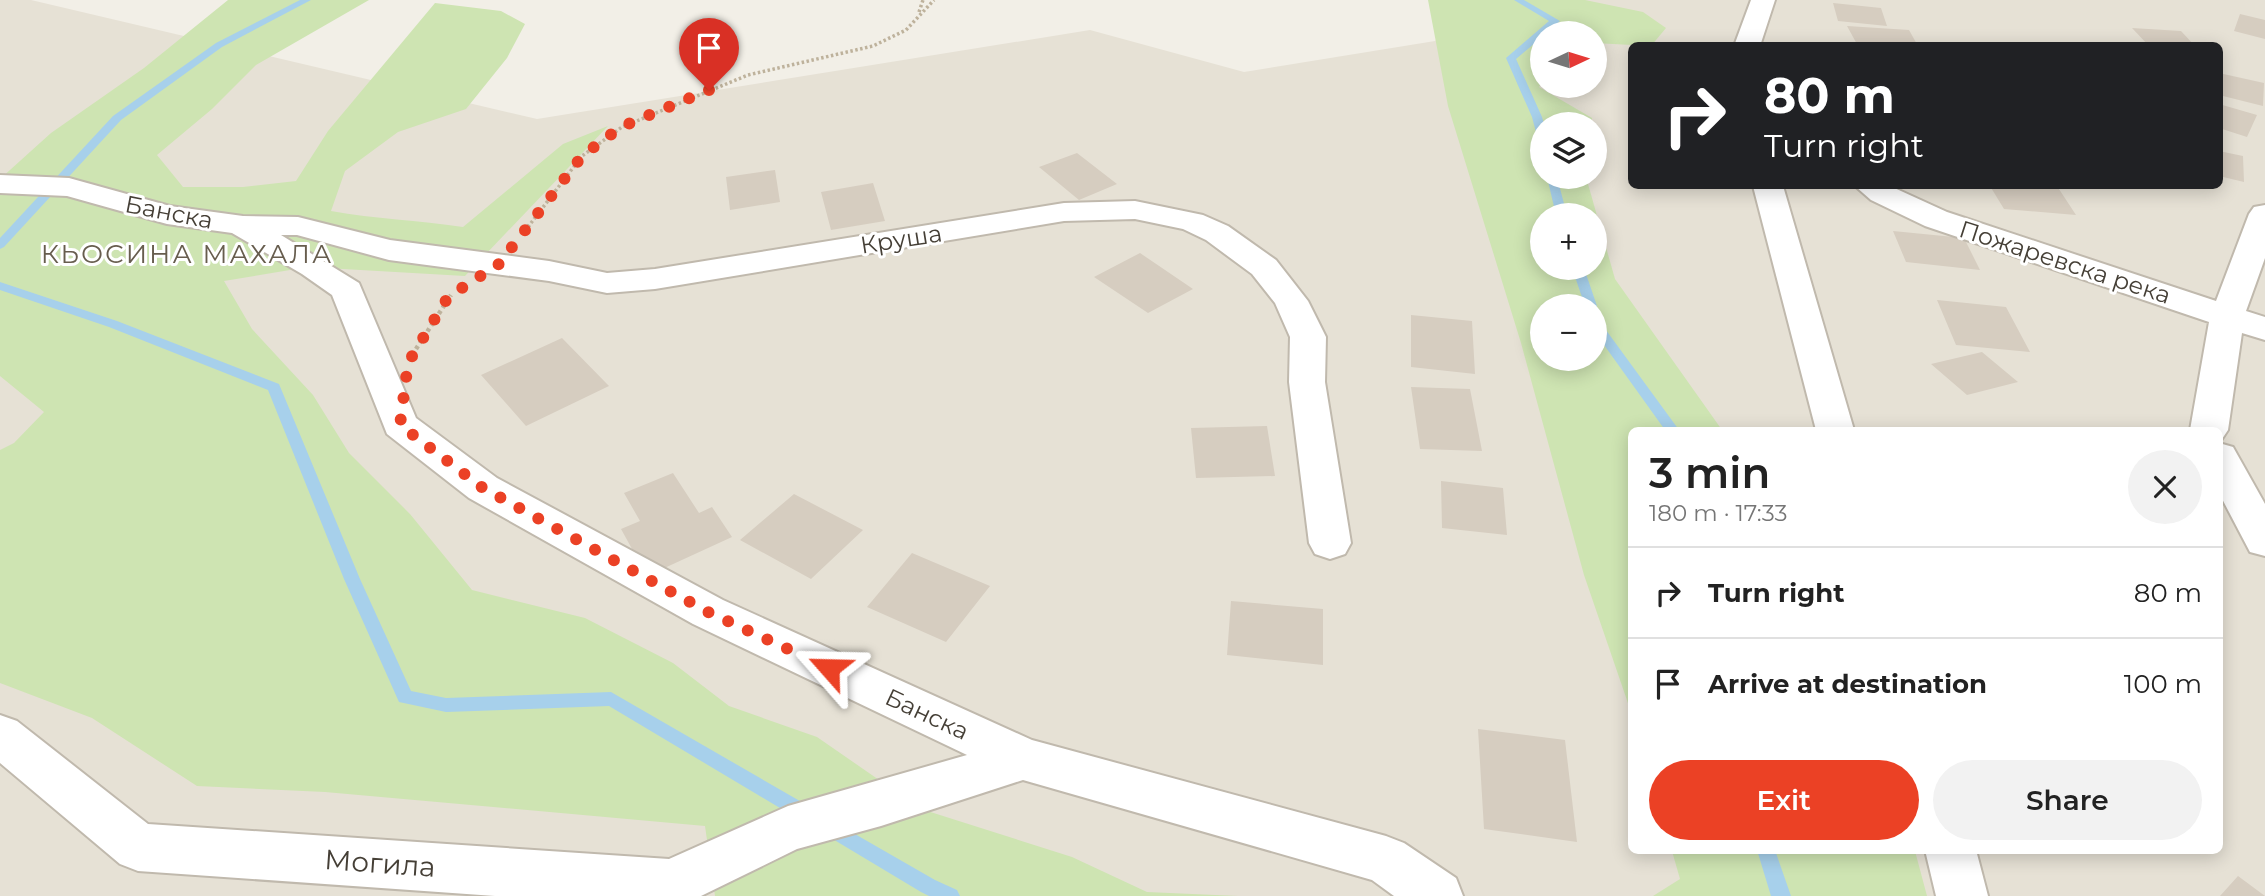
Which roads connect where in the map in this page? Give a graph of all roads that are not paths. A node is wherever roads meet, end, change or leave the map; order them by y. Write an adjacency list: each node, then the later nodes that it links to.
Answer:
1 (1763, 0): 2 (street)
2 (1748, 42)
3 (0, 184): 7 (street, Банска)
4 (1769, 189): 10 (street)
5 (1874, 189): 8 (street, Пожаревска река)
6 (2265, 214): 8 (street)
7 (240, 225): 14 (street, Круша); 16 (street, Банска)
8 (2227, 316): 9 (street, Пожаревска река); 11 (street)
9 (2265, 329)
10 (1834, 427)
11 (2209, 427)
12 (2223, 464): 13 (street)
13 (2265, 541)
14 (1330, 542)
15 (0, 735): 16 (street, Могила)
16 (1023, 759): 18 (street, Банска)
17 (1951, 854): 19 (street)
18 (1437, 896)
19 (1962, 896)

